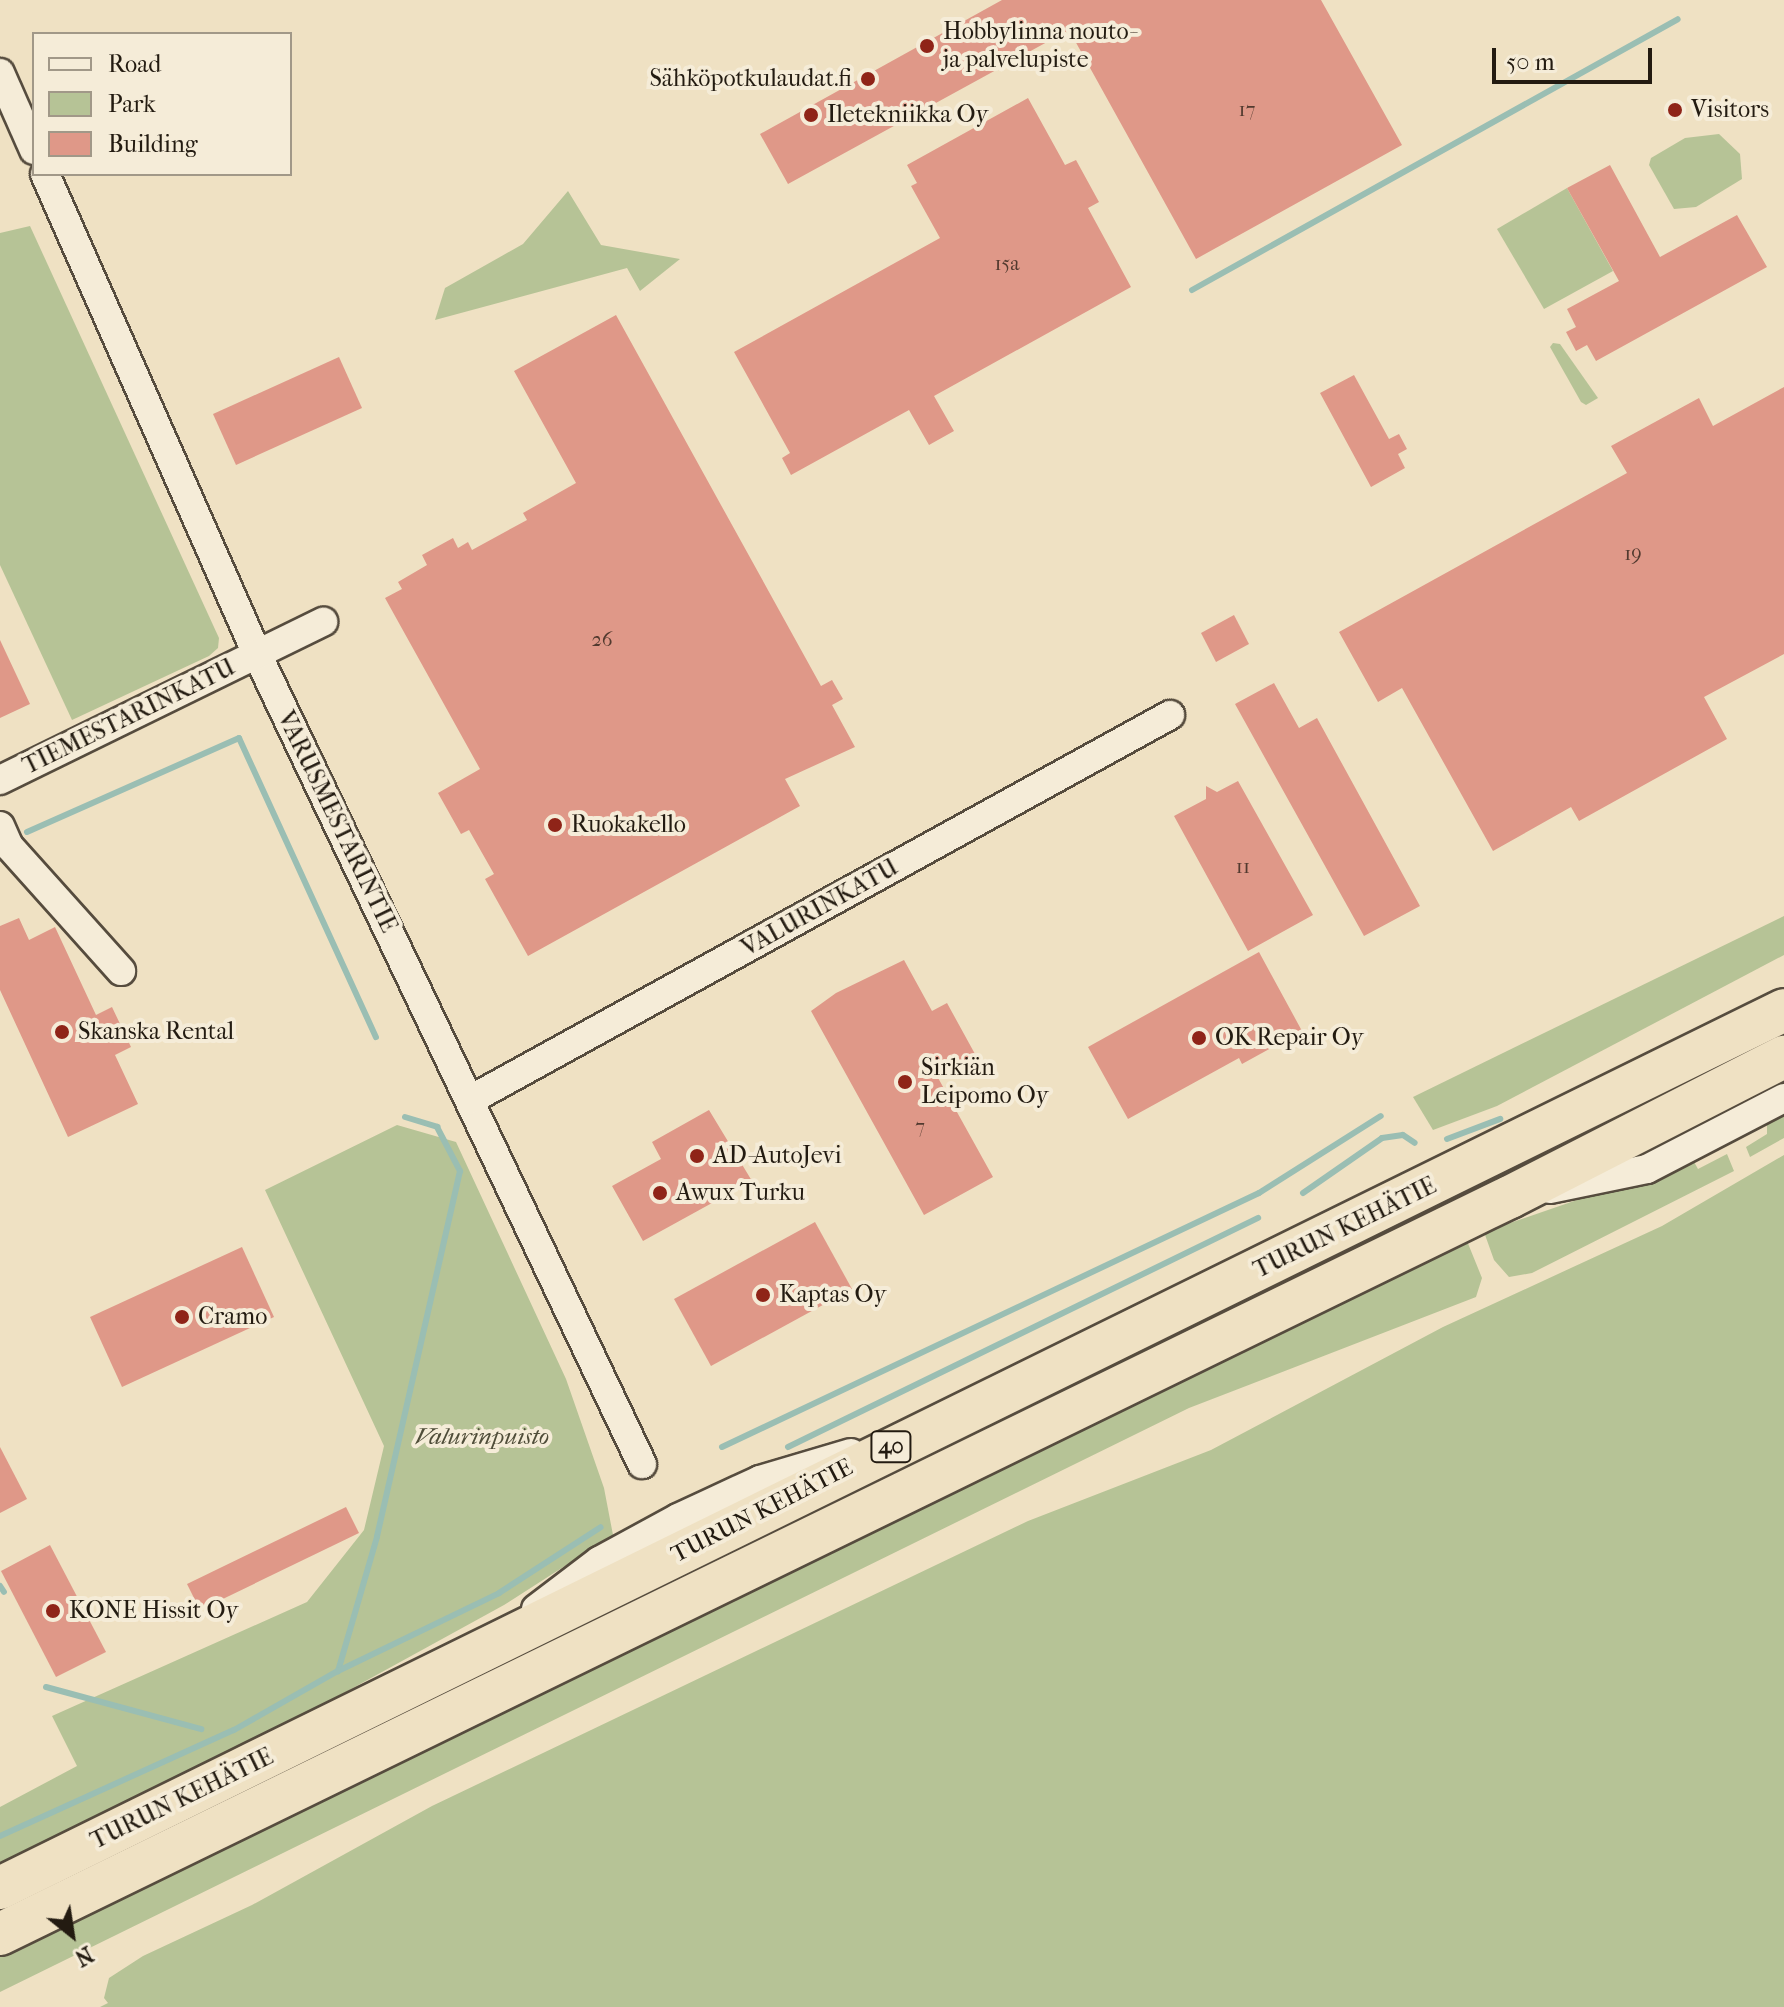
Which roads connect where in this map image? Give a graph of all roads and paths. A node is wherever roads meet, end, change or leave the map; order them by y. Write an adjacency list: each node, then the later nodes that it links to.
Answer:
1 (0, 73): 2 (street)
2 (32, 145)
3 (46, 176): 5 (street, VARUSMESTARINTIE)
4 (323, 622): 5 (street, TIEMESTARINKATU)
5 (257, 654): 7 (street, TIEMESTARINKATU); 13 (street, VARUSMESTARINTIE)
6 (1170, 715): 13 (street, VALURINKATU)
7 (0, 780)
8 (0, 826): 9 (street)
9 (121, 971)
10 (1784, 1010): 16 (highway, TURUN KEHÄTIE / 40)
11 (1784, 1057): 14 (highway, TURUN KEHÄTIE / 40)
12 (1784, 1098): 14 (street)
13 (470, 1100): 15 (street, VARUSMESTARINTIE)
14 (1510, 1197): 18 (highway, TURUN KEHÄTIE / 40)
15 (642, 1464)
16 (69, 1854): 17 (highway, TURUN KEHÄTIE / 40); 18 (street)
17 (0, 1888)
18 (87, 1892): 19 (highway, TURUN KEHÄTIE / 40)
19 (0, 1934)

